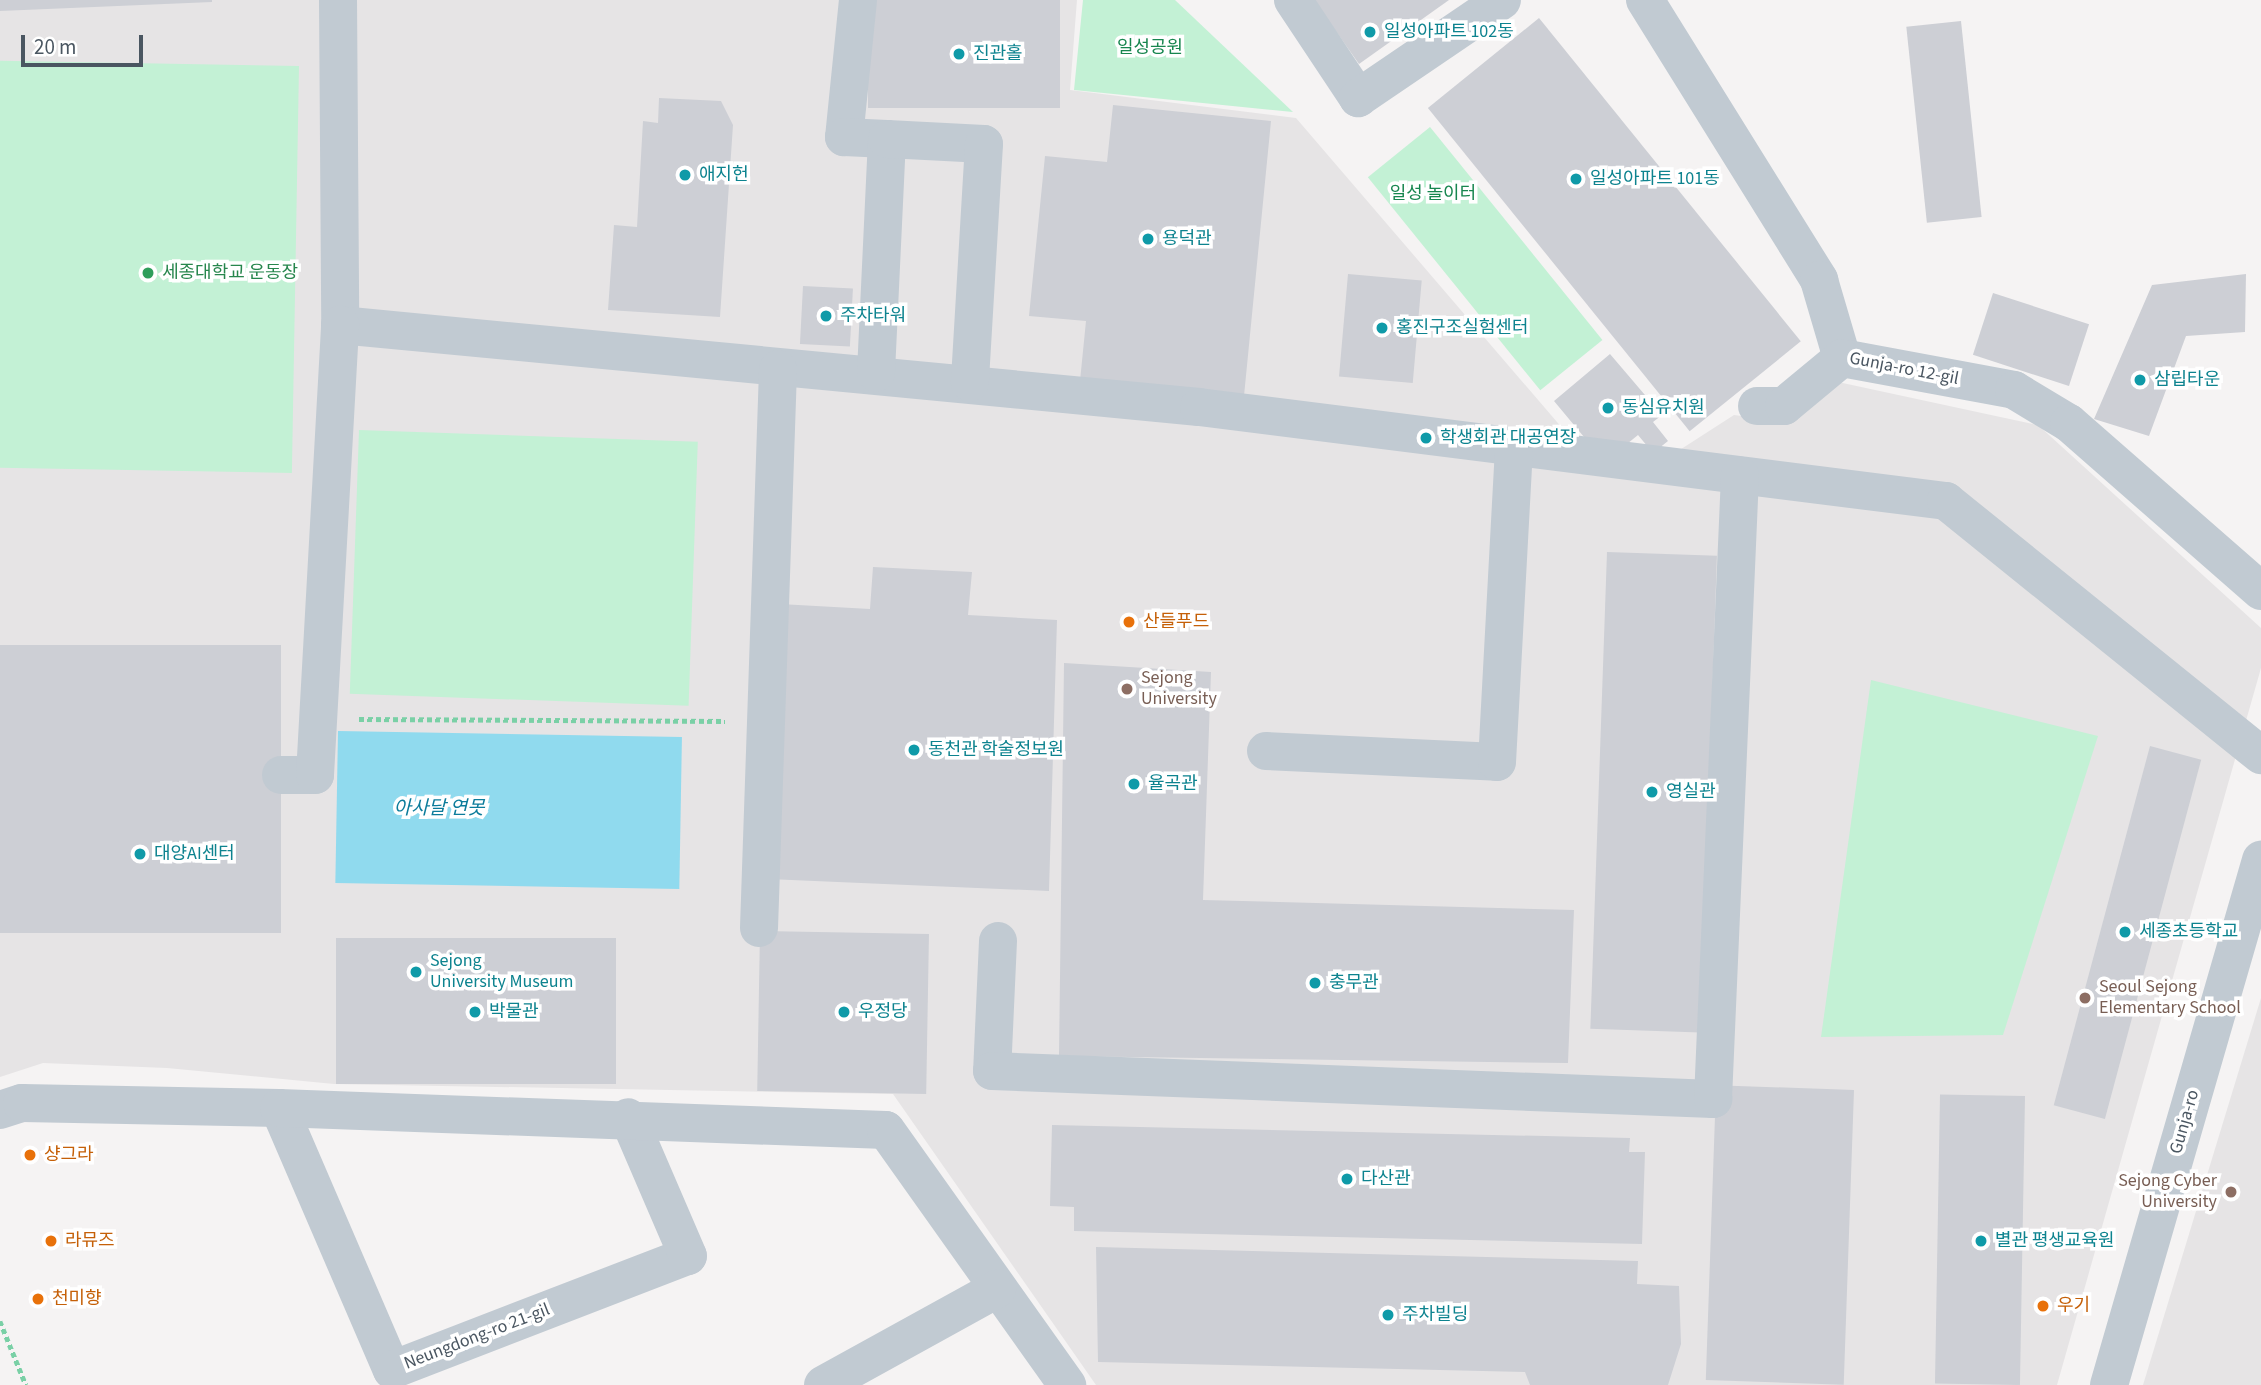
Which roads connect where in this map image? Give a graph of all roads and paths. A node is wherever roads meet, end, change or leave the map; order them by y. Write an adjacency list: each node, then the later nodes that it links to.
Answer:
1 (338, 0): 7 (street)
2 (858, 0): 6 (street)
3 (1293, 0): 4 (street)
4 (1502, 0)
5 (1645, 0): 8 (street, Gunja-ro 12-gil)
6 (887, 139): 10 (street); 11 (street)
7 (340, 325): 9 (street); 16 (street)
8 (1842, 358): 12 (street); 15 (street, Gunja-ro 12-gil)
9 (778, 369): 10 (street); 17 (street)
10 (876, 373): 11 (street)
11 (970, 383): 13 (street)
12 (1757, 406)
13 (1514, 447): 14 (street); 18 (street)
14 (1740, 476): 19 (street); 23 (street)
15 (2261, 592)
16 (316, 719): 17 (path); 20 (street)
17 (764, 721): 22 (street)
18 (1266, 751)
19 (2261, 755)
20 (281, 775)
21 (2261, 860): 32 (street, Gunja-ro)
22 (759, 928)
23 (998, 940)
24 (279, 1108): 25 (street); 26 (street); 26 (street, Neungdong-ro 21-gil)
25 (0, 1110)
26 (628, 1117): 27 (street)
27 (997, 1289): 30 (street); 31 (street)
28 (0, 1321): 29 (path)
29 (26, 1385)
30 (823, 1385)
31 (1067, 1385)
32 (2109, 1385)

